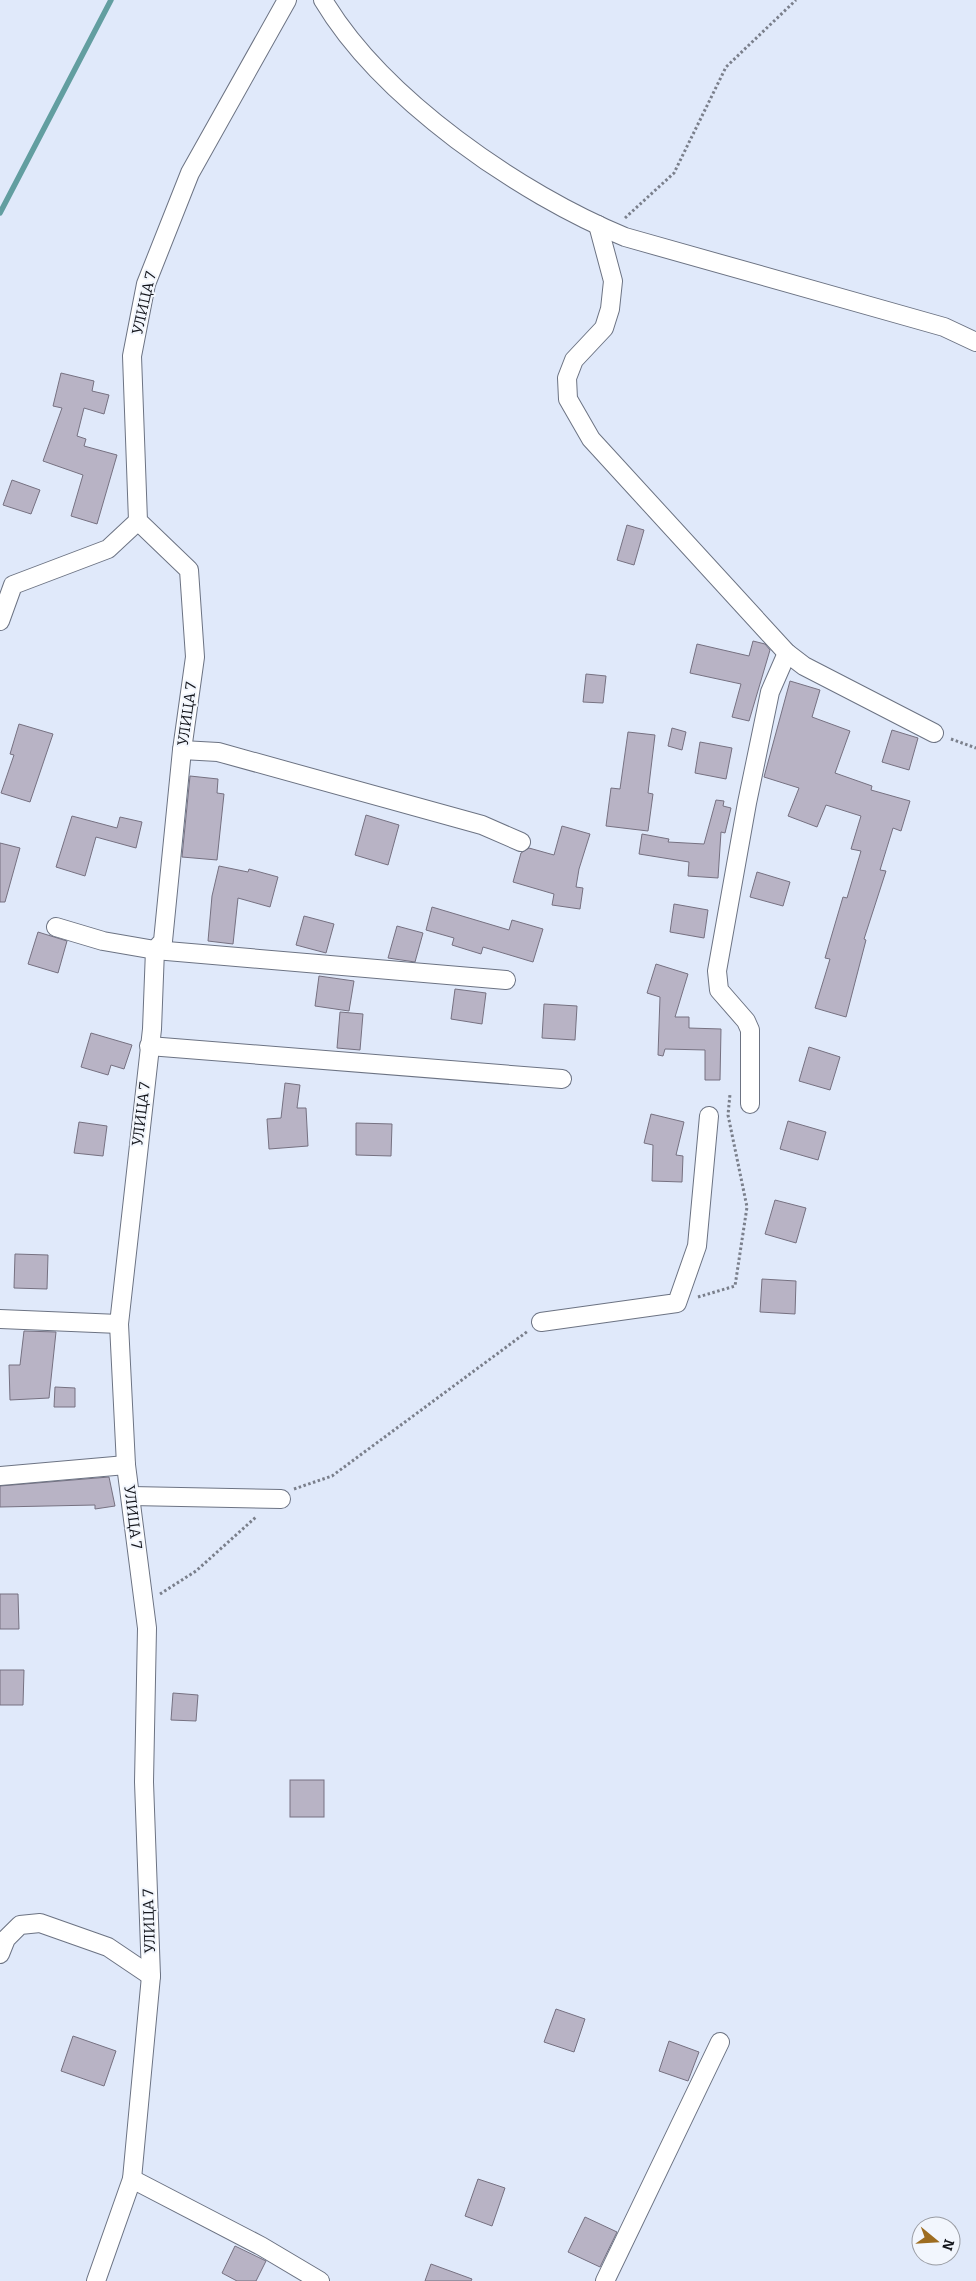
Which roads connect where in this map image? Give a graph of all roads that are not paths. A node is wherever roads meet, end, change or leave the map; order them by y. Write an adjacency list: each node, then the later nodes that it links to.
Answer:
1 (287, 0): 5 (street, УЛИЦА 7)
2 (323, 0): 3 (street)
3 (604, 228): 4 (street); 7 (street)
4 (976, 342)
5 (138, 521): 6 (street); 9 (street, УЛИЦА 7)
6 (0, 621)
7 (787, 653): 8 (street); 16 (street)
8 (934, 733)
9 (182, 750): 10 (street); 12 (street, УЛИЦА 7)
10 (521, 842)
11 (56, 927): 12 (street)
12 (155, 950): 13 (street); 14 (street, УЛИЦА 7)
13 (506, 980)
14 (149, 1046): 15 (street); 20 (street, УЛИЦА 7)
15 (562, 1079)
16 (750, 1104)
17 (709, 1116): 19 (street)
18 (0, 1319): 20 (street)
19 (541, 1322)
20 (119, 1324): 21 (street, УЛИЦА 7)
21 (126, 1466): 22 (street); 23 (street, УЛИЦА 7)
22 (0, 1476)
23 (131, 1496): 24 (street); 26 (street, УЛИЦА 7)
24 (281, 1499)
25 (0, 1954): 26 (street)
26 (151, 1976): 28 (street, УЛИЦА 7)
27 (720, 2042): 31 (street)
28 (132, 2179): 29 (street, УЛИЦА 7); 30 (street)
29 (96, 2281)
30 (320, 2281)
31 (605, 2281)

